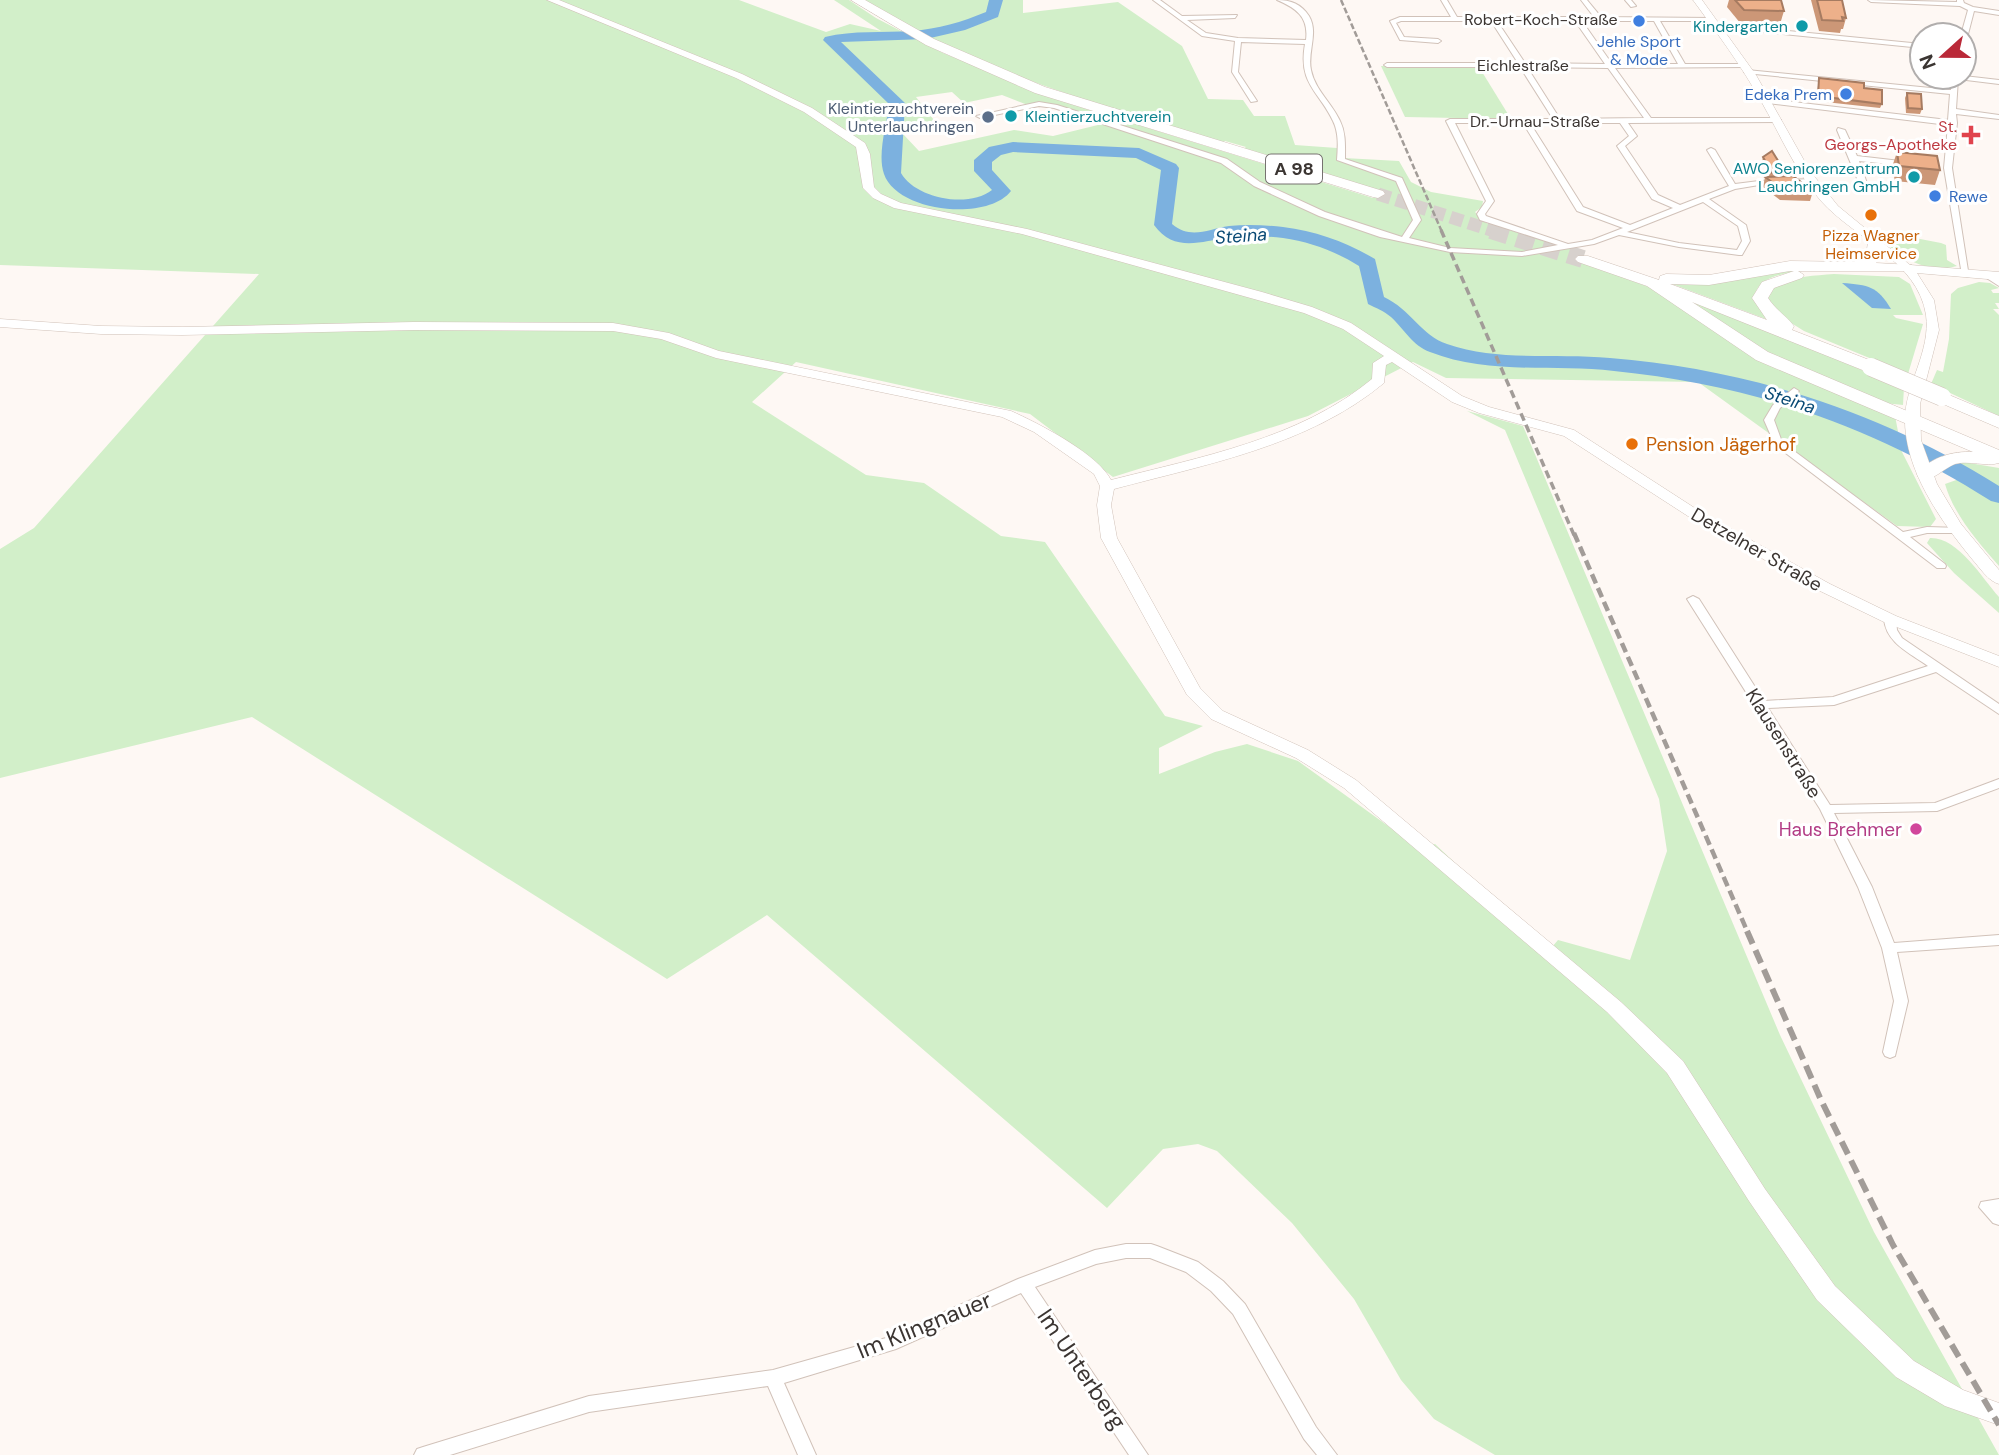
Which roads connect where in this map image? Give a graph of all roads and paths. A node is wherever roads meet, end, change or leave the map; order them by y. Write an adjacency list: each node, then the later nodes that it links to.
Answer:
1 (551, 0): 74 (main road, Detzelner Straße)
2 (857, 0): 54 (highway, A 98)
3 (1156, 0): 14 (street)
4 (1280, 0): 9 (street)
5 (1444, 0): 15 (street, Robert-Koch-Straße)
6 (1584, 0): 18 (street)
7 (1696, 0): 21 (main road)
8 (1871, 0): 10 (street)
9 (1294, 1): 24 (street)
10 (1960, 2): 11 (street)
11 (1971, 9): 12 (street); 20 (street)
12 (1999, 13)
13 (1236, 16): 14 (street)
14 (1180, 18): 22 (street)
15 (1455, 19): 16 (street, Robert-Koch-Straße); 23 (street, Robert-Koch-Straße)
16 (1493, 19): 17 (street, Robert-Koch-Straße); 27 (street)
17 (1577, 19): 18 (street, Robert-Koch-Straße); 28 (street)
18 (1599, 19): 19 (street, Robert-Koch-Straße)
19 (1656, 19): 21 (street, Robert-Koch-Straße); 29 (street)
20 (1968, 21)
21 (1713, 23): 25 (street, Robert-Koch-Straße); 30 (main road)
22 (1238, 40): 24 (street); 34 (street)
23 (1438, 41)
24 (1306, 42): 59 (street)
25 (1908, 44)
26 (1387, 65): 27 (street, Eichlestraße)
27 (1522, 65): 28 (street, Eichlestraße); 42 (street)
28 (1610, 65): 29 (street, Eichlestraße); 39 (street)
29 (1683, 66): 30 (street, Eichlestraße)
30 (1745, 69): 33 (street, Eichlestraße); 35 (main road)
31 (1978, 80): 32 (street)
32 (1999, 82)
33 (1952, 92): 36 (street)
34 (1253, 101)
35 (1767, 101): 40 (main road); 44 (street)
36 (1952, 111): 38 (street); 44 (street)
37 (980, 116): 59 (street)
38 (1999, 117)
39 (1649, 120): 40 (street, Dr.-Urnau-Straße); 43 (street, Dr.-Urnau-Straße)
40 (1777, 120): 51 (main road)
41 (1525, 121): 42 (street, Dr.-Urnau-Straße); 57 (street); 61 (street, Dr.-Urnau-Straße)
42 (1559, 121): 43 (street, Dr.-Urnau-Straße)
43 (1623, 121): 56 (street)
44 (1953, 123): 50 (street)
45 (1841, 130): 47 (street)
46 (1711, 150): 53 (street)
47 (1854, 158): 48 (street); 52 (street)
48 (1924, 166)
49 (1936, 167): 50 (street)
50 (1948, 168): 65 (street)
51 (1813, 181): 53 (street); 60 (main road)
52 (1864, 186)
53 (1733, 187): 55 (street)
54 (1378, 194)
55 (1704, 199): 56 (street); 58 (street)
56 (1680, 208): 57 (street)
57 (1631, 228): 58 (street)
58 (1621, 233): 61 (street)
59 (1404, 240): 61 (street)
60 (1876, 242): 63 (highway); 64 (main road)
61 (1566, 245)
62 (1583, 259): 66 (highway)
63 (1859, 267): 64 (highway); 66 (highway)
64 (1909, 271): 65 (main road); 67 (main road); 71 (main road); 73 (highway)
65 (1965, 274): 67 (main road); 68 (main road)
66 (1630, 275): 69 (highway)
67 (1950, 275): 71 (main road)
68 (1993, 275): 70 (street)
69 (1651, 282): 73 (highway); 78 (highway)
70 (1999, 283)
71 (1924, 290): 78 (main road)
72 (0, 323): 82 (main road)
73 (1809, 341): 75 (highway)
74 (1394, 356): 82 (main road); 88 (main road, Detzelner Straße)
75 (1871, 367): 77 (highway, bridge)
76 (1794, 391): 84 (street)
77 (1999, 423)
78 (1914, 426): 79 (highway); 81 (main road)
79 (1999, 457)
80 (1999, 463): 81 (highway)
81 (1927, 469): 83 (main road)
82 (1107, 486): 102 (main road)
83 (1957, 530): 84 (street); 86 (main road)
84 (1901, 536): 85 (street)
85 (1941, 566)
86 (1999, 579)
87 (1693, 599): 91 (street, Klausenstraße)
88 (1890, 619): 89 (main road, Detzelner Straße); 90 (street)
89 (1999, 662)
90 (1935, 668): 91 (street); 92 (street)
91 (1760, 705): 94 (street, Klausenstraße)
92 (1999, 710)
93 (1999, 783): 94 (street)
94 (1826, 809): 96 (street, Klausenstraße)
95 (1999, 940): 96 (street)
96 (1889, 948): 97 (street, Klausenstraße)
97 (1890, 1052)
98 (1999, 1205): 99 (street)
99 (1999, 1218)
100 (1024, 1284): 101 (street, Im Klingnauer); 105 (street, Im Unterberg); 106 (street, Im Klingnauer)
101 (773, 1378): 103 (street, Im Klingnauer); 104 (street)
102 (1999, 1414)
103 (424, 1455)
104 (807, 1455)
105 (1139, 1455)
106 (1328, 1455)

